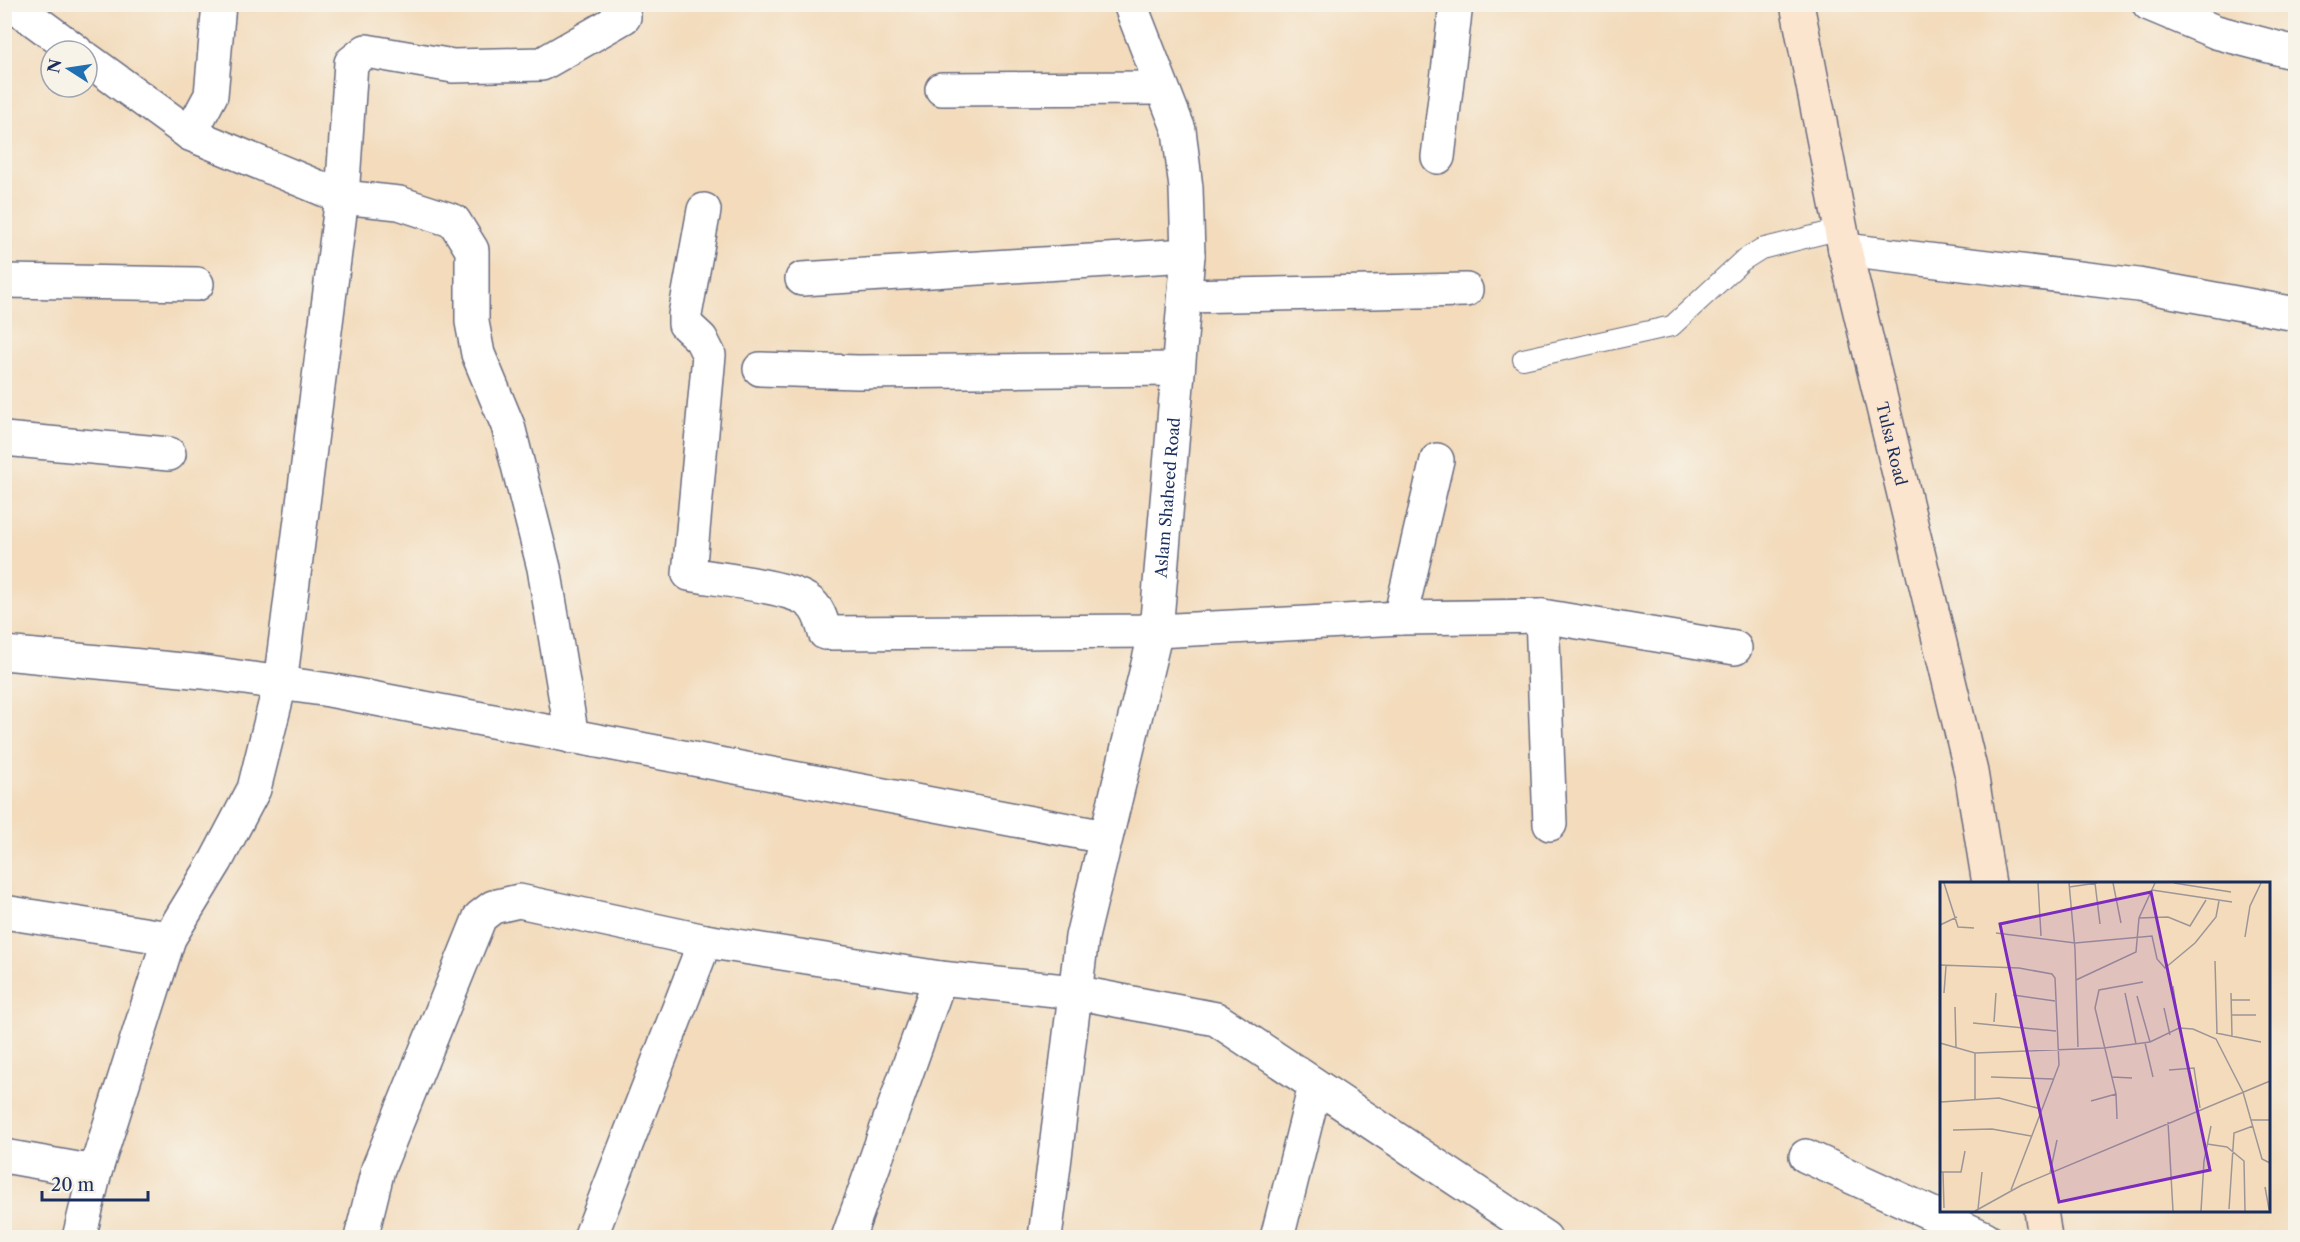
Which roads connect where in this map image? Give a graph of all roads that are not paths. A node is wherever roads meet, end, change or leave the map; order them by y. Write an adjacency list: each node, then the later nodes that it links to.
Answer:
1 (12, 4): 8 (street)
2 (219, 4): 13 (street)
3 (617, 4): 15 (street)
4 (1130, 4): 11 (street, Aslam Shaheed Road)
5 (1456, 4): 14 (street)
6 (1797, 4): 17 (main road, Tulsa Road)
7 (2149, 4): 9 (street)
8 (60, 39)
9 (2295, 53)
10 (99, 68): 13 (street)
11 (1162, 88): 12 (street); 18 (street, Aslam Shaheed Road)
12 (942, 89)
13 (190, 134): 15 (street)
14 (1438, 157)
15 (342, 196): 36 (street); 37 (street)
16 (704, 210): 33 (street)
17 (1843, 239): 24 (street); 25 (lane); 40 (main road, Tulsa Road)
18 (1188, 255): 19 (street); 23 (street, Aslam Shaheed Road)
19 (802, 279)
20 (4, 281): 21 (street)
21 (197, 284)
22 (1466, 290): 23 (street)
23 (1185, 296): 27 (street, Aslam Shaheed Road)
24 (2295, 314)
25 (1523, 359)
26 (760, 369): 27 (street)
27 (1178, 369): 33 (street, Aslam Shaheed Road)
28 (4, 439): 29 (street)
29 (168, 454)
30 (1437, 460): 32 (street)
31 (1542, 615): 32 (street); 34 (street); 38 (street)
32 (1400, 618): 33 (street)
33 (1156, 631): 39 (street, Aslam Shaheed Road)
34 (1735, 648)
35 (4, 654): 36 (street)
36 (280, 684): 37 (street); 42 (street)
37 (572, 737): 39 (street)
38 (1550, 824)
39 (1105, 837): 45 (street, Aslam Shaheed Road)
40 (1989, 882)
41 (4, 912): 42 (street)
42 (169, 938): 49 (street)
43 (705, 941): 44 (street); 53 (street); 54 (street)
44 (940, 978): 45 (street); 55 (street)
45 (1074, 992): 46 (street); 56 (street, Aslam Shaheed Road)
46 (1315, 1086): 51 (street); 57 (street)
47 (4, 1156): 49 (street)
48 (1806, 1156): 58 (street)
49 (95, 1172): 52 (street)
50 (2041, 1212): 59 (main road)
51 (1537, 1235)
52 (79, 1238)
53 (361, 1238)
54 (590, 1238)
55 (848, 1238)
56 (1045, 1238)
57 (1276, 1238)
58 (1985, 1238)
59 (2045, 1238)

